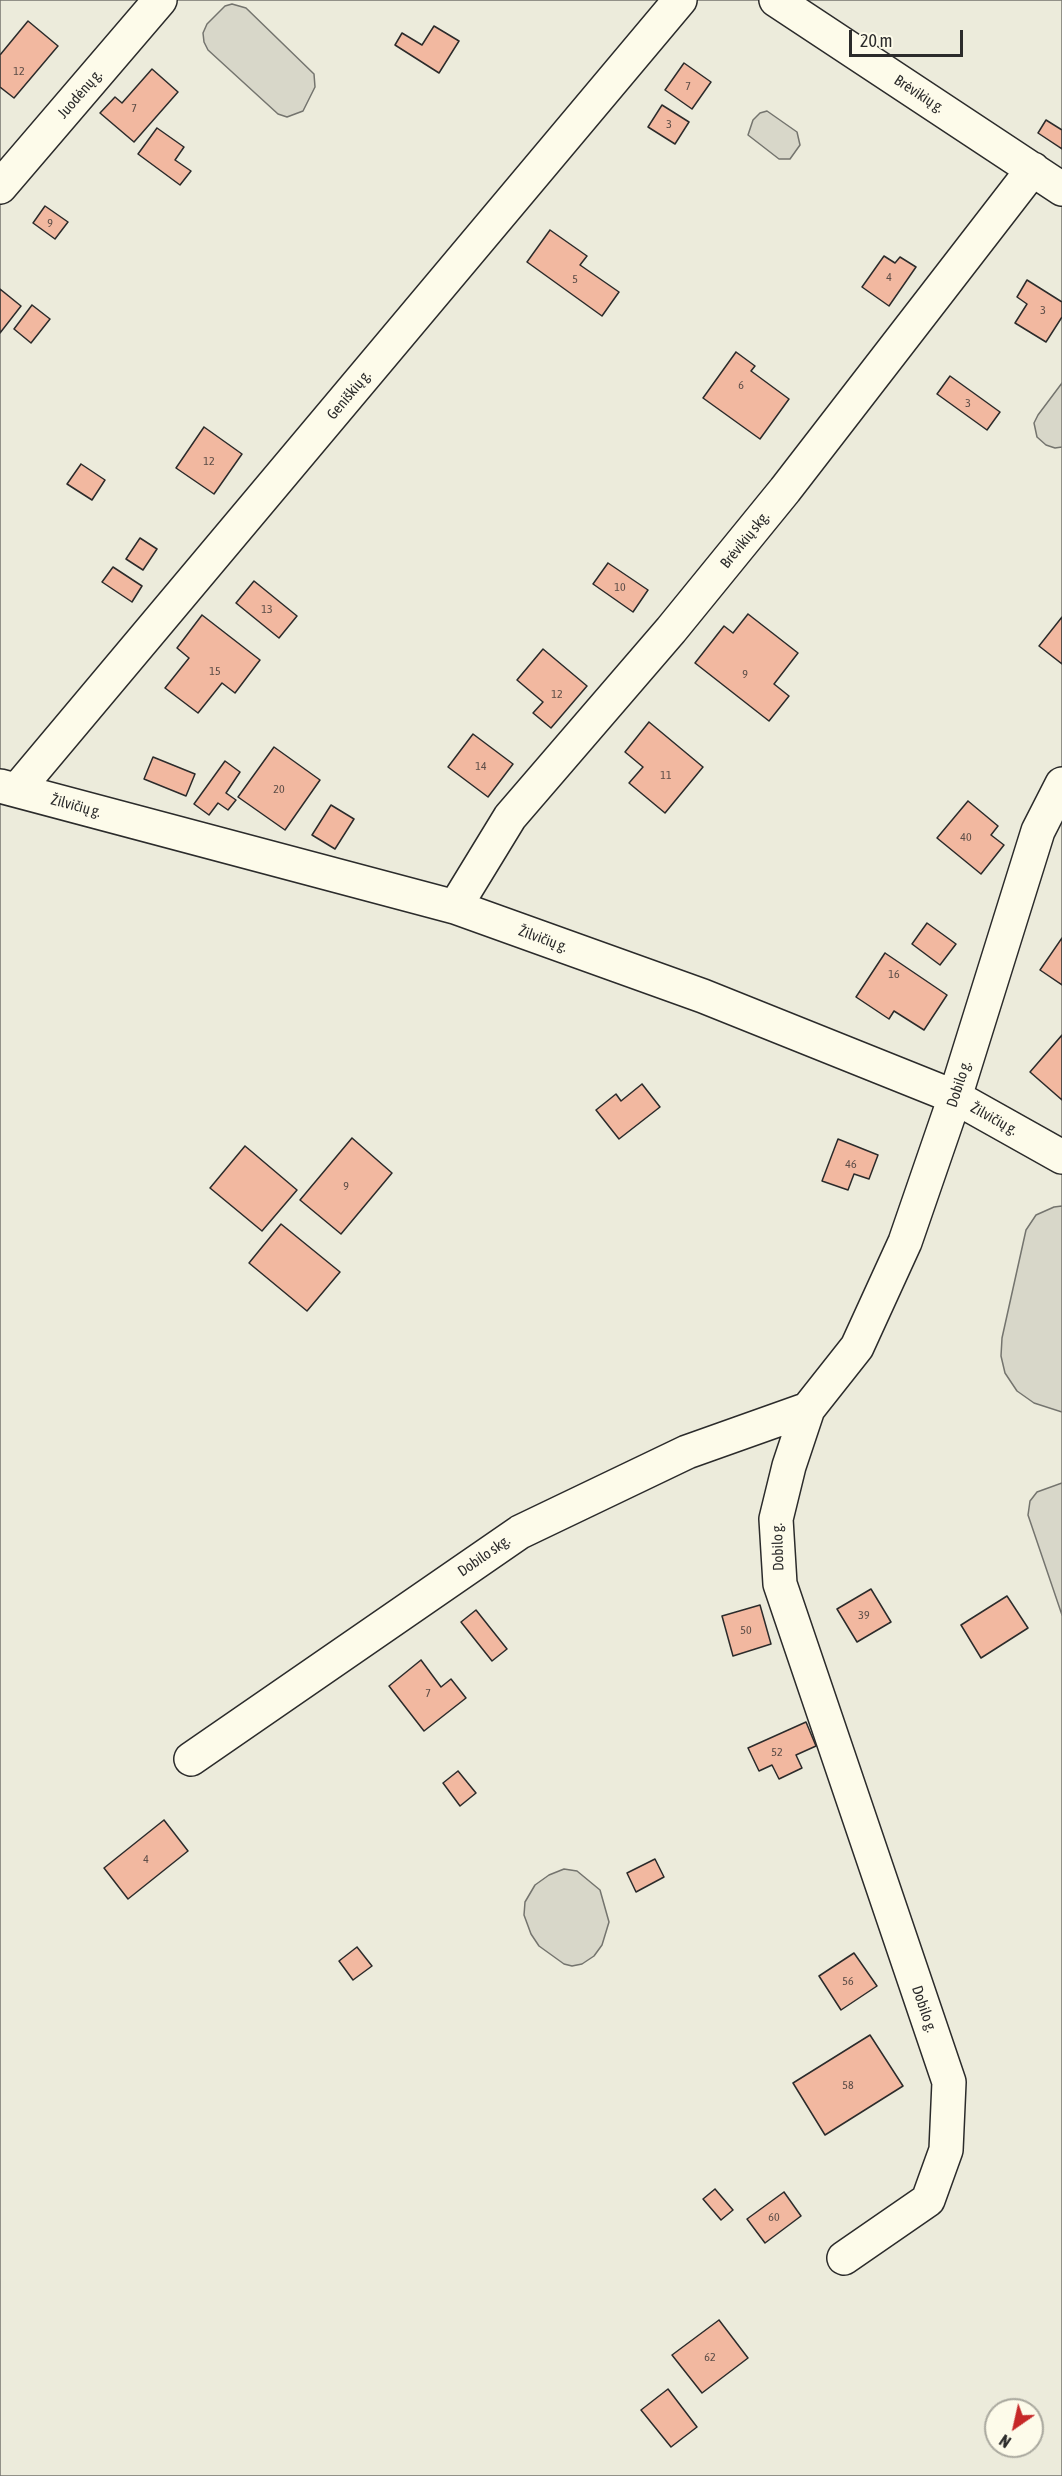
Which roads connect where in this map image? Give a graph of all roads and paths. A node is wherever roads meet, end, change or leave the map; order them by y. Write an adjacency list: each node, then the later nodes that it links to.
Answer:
1 (160, 0): 5 (street, Juodėnų g.)
2 (680, 0): 8 (street, Geniškių g.)
3 (776, 0): 4 (street, Brėvikių g.)
4 (1033, 169): 6 (street, Brėvikių g.); 9 (street, Brėvikių skg.)
5 (0, 187)
6 (1062, 189)
7 (1062, 784): 10 (street, Dobilo g.)
8 (9, 788): 9 (street, Žilvičių g.)
9 (455, 907): 10 (street, Žilvičių g.)
10 (956, 1097): 11 (street, Žilvičių g.); 12 (street, Dobilo g.)
11 (1062, 1157)
12 (808, 1409): 13 (street, Dobilo skg.); 14 (street, Dobilo g.)
13 (190, 1759)
14 (844, 2258)

